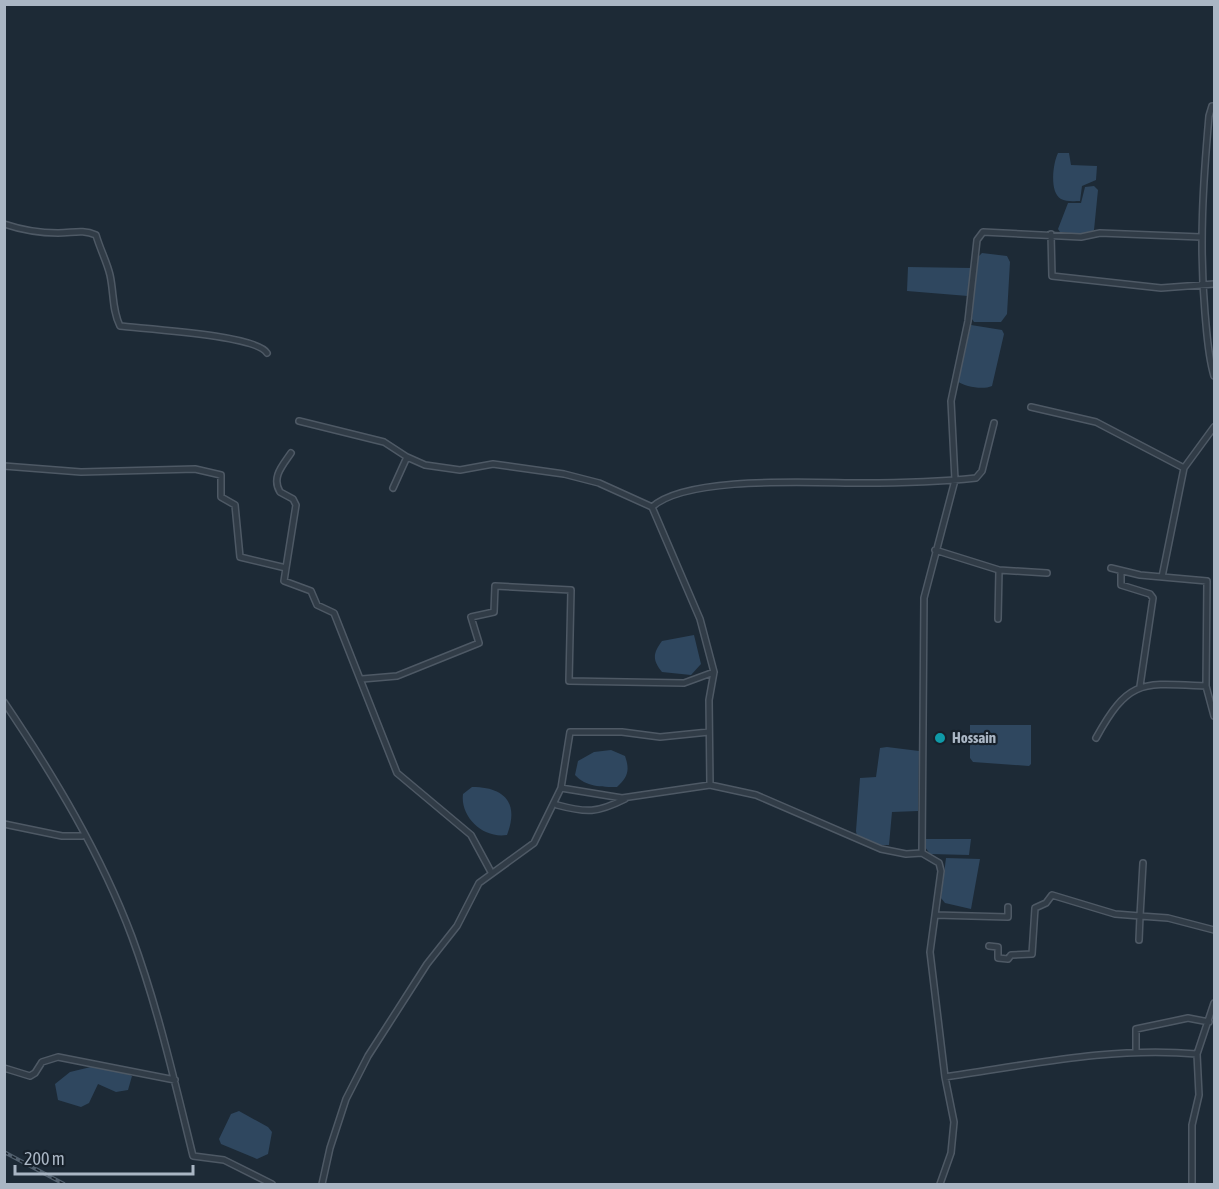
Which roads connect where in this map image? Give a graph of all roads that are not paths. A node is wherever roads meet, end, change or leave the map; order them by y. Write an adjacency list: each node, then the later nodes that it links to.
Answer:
1 (1215, 106): 4 (street)
2 (4, 224): 7 (street)
3 (1051, 234): 4 (street); 6 (street); 17 (street)
4 (1202, 237): 6 (street)
5 (1215, 284): 6 (street)
6 (1203, 286): 8 (street)
7 (267, 352)
8 (1215, 376)
9 (1031, 407): 16 (street)
10 (299, 421): 14 (street)
11 (994, 423): 17 (street)
12 (1215, 427): 16 (street)
13 (291, 453): 21 (street)
14 (407, 457): 18 (street); 19 (street)
15 (4, 466): 21 (street)
16 (1184, 468): 26 (street)
17 (955, 480): 19 (street); 20 (street)
18 (393, 488)
19 (652, 507): 28 (street)
20 (935, 550): 23 (street); 42 (street)
21 (286, 568): 44 (street)
22 (1111, 568): 24 (street)
23 (999, 570): 25 (street); 27 (street)
24 (1121, 571): 26 (street); 30 (street)
25 (1047, 573)
26 (1162, 577): 31 (street)
27 (998, 619)
28 (714, 672): 29 (street); 34 (street)
29 (362, 679)
30 (1140, 686): 31 (street); 35 (street)
31 (1206, 686): 33 (street)
32 (4, 702): 57 (street)
33 (1215, 716)
34 (710, 732): 36 (street); 37 (street)
35 (1096, 738)
36 (710, 785): 38 (street); 42 (street)
37 (561, 788): 38 (street); 44 (street)
38 (629, 797): 39 (street)
39 (557, 805)
40 (4, 825): 41 (street)
41 (82, 836)
42 (922, 853): 46 (street)
43 (1143, 863): 47 (street)
44 (491, 872): 59 (street)
45 (1008, 907): 46 (street)
46 (935, 915): 56 (street)
47 (1140, 916): 48 (street); 49 (street); 50 (street)
48 (1215, 930)
49 (1139, 940)
50 (988, 946)
51 (1215, 1003): 52 (street)
52 (1209, 1022): 53 (street); 54 (street)
53 (1136, 1052): 54 (street); 56 (street)
54 (1197, 1054): 61 (street)
55 (4, 1068): 57 (street)
56 (945, 1077): 60 (street)
57 (174, 1080): 58 (street)
58 (272, 1185)
59 (322, 1185)
60 (940, 1185)
61 (1192, 1185)

